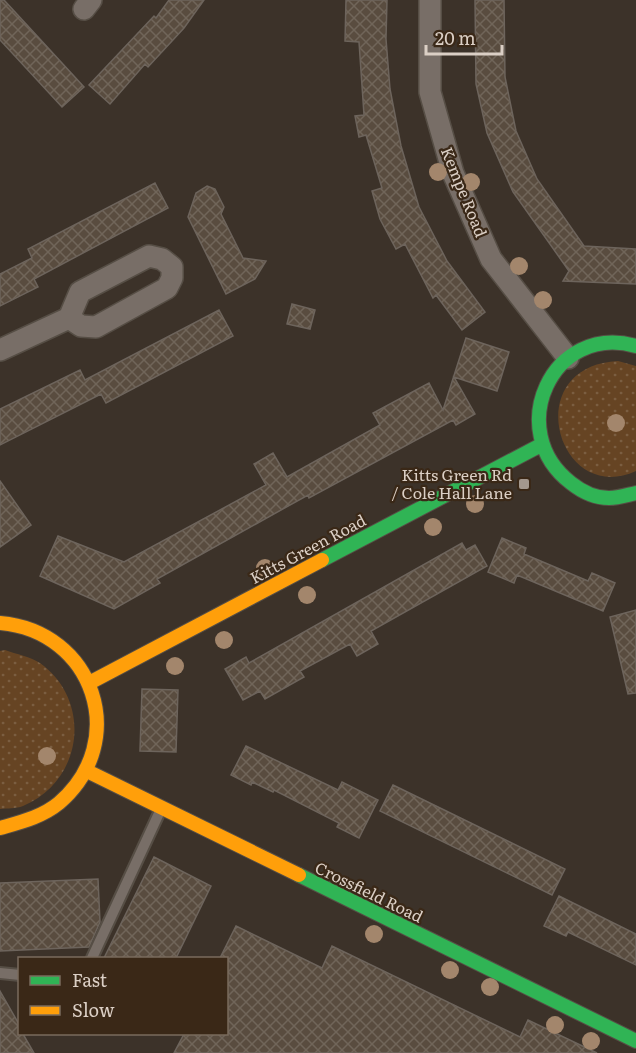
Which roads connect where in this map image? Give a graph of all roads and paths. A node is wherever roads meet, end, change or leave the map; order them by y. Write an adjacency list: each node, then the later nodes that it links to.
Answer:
1 (430, 0): 5 (street, Kempe Road)
2 (69, 318): 2 (street); 4 (street)
3 (636, 346): 5 (street)
4 (0, 350)
5 (568, 358): 6 (street)
6 (541, 445): 7 (street); 9 (street, Kitts Green Road)
7 (636, 493)
8 (0, 623): 9 (street)
9 (91, 682): 10 (street)
10 (87, 771): 11 (street, Crossfield Road); 12 (street)
11 (162, 808): 13 (lane); 16 (street, Crossfield Road)
12 (0, 828)
13 (92, 957)
14 (0, 974): 15 (lane)
15 (18, 975)
16 (636, 1041)

